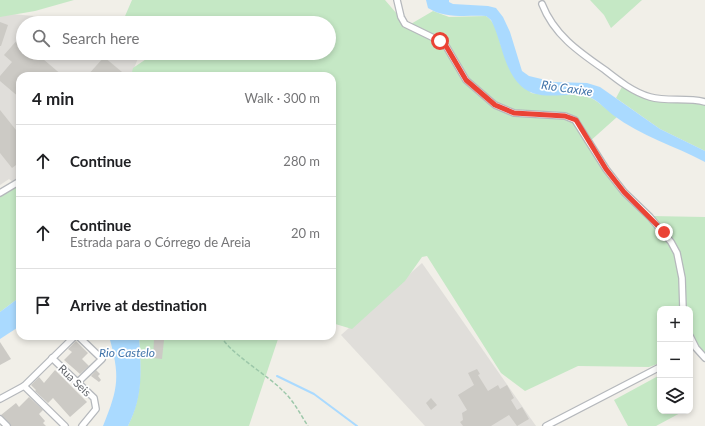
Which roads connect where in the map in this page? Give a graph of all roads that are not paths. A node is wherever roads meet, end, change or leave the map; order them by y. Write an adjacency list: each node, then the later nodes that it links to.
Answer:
1 (397, 0): 6 (street)
2 (542, 4): 3 (street)
3 (705, 102)
4 (16, 183): 5 (street)
5 (0, 193)
6 (683, 306)
7 (71, 340): 10 (street)
8 (82, 340): 13 (street)
9 (693, 350): 11 (street)
10 (52, 358): 13 (street, Rua Seis); 14 (street)
11 (705, 358)
12 (657, 369): 20 (street)
13 (78, 382): 19 (street, Rua Seis)
14 (24, 386): 15 (street); 18 (street)
15 (0, 399)
16 (0, 419): 17 (street)
17 (7, 426)
18 (65, 426)
19 (82, 426)
20 (546, 426)

